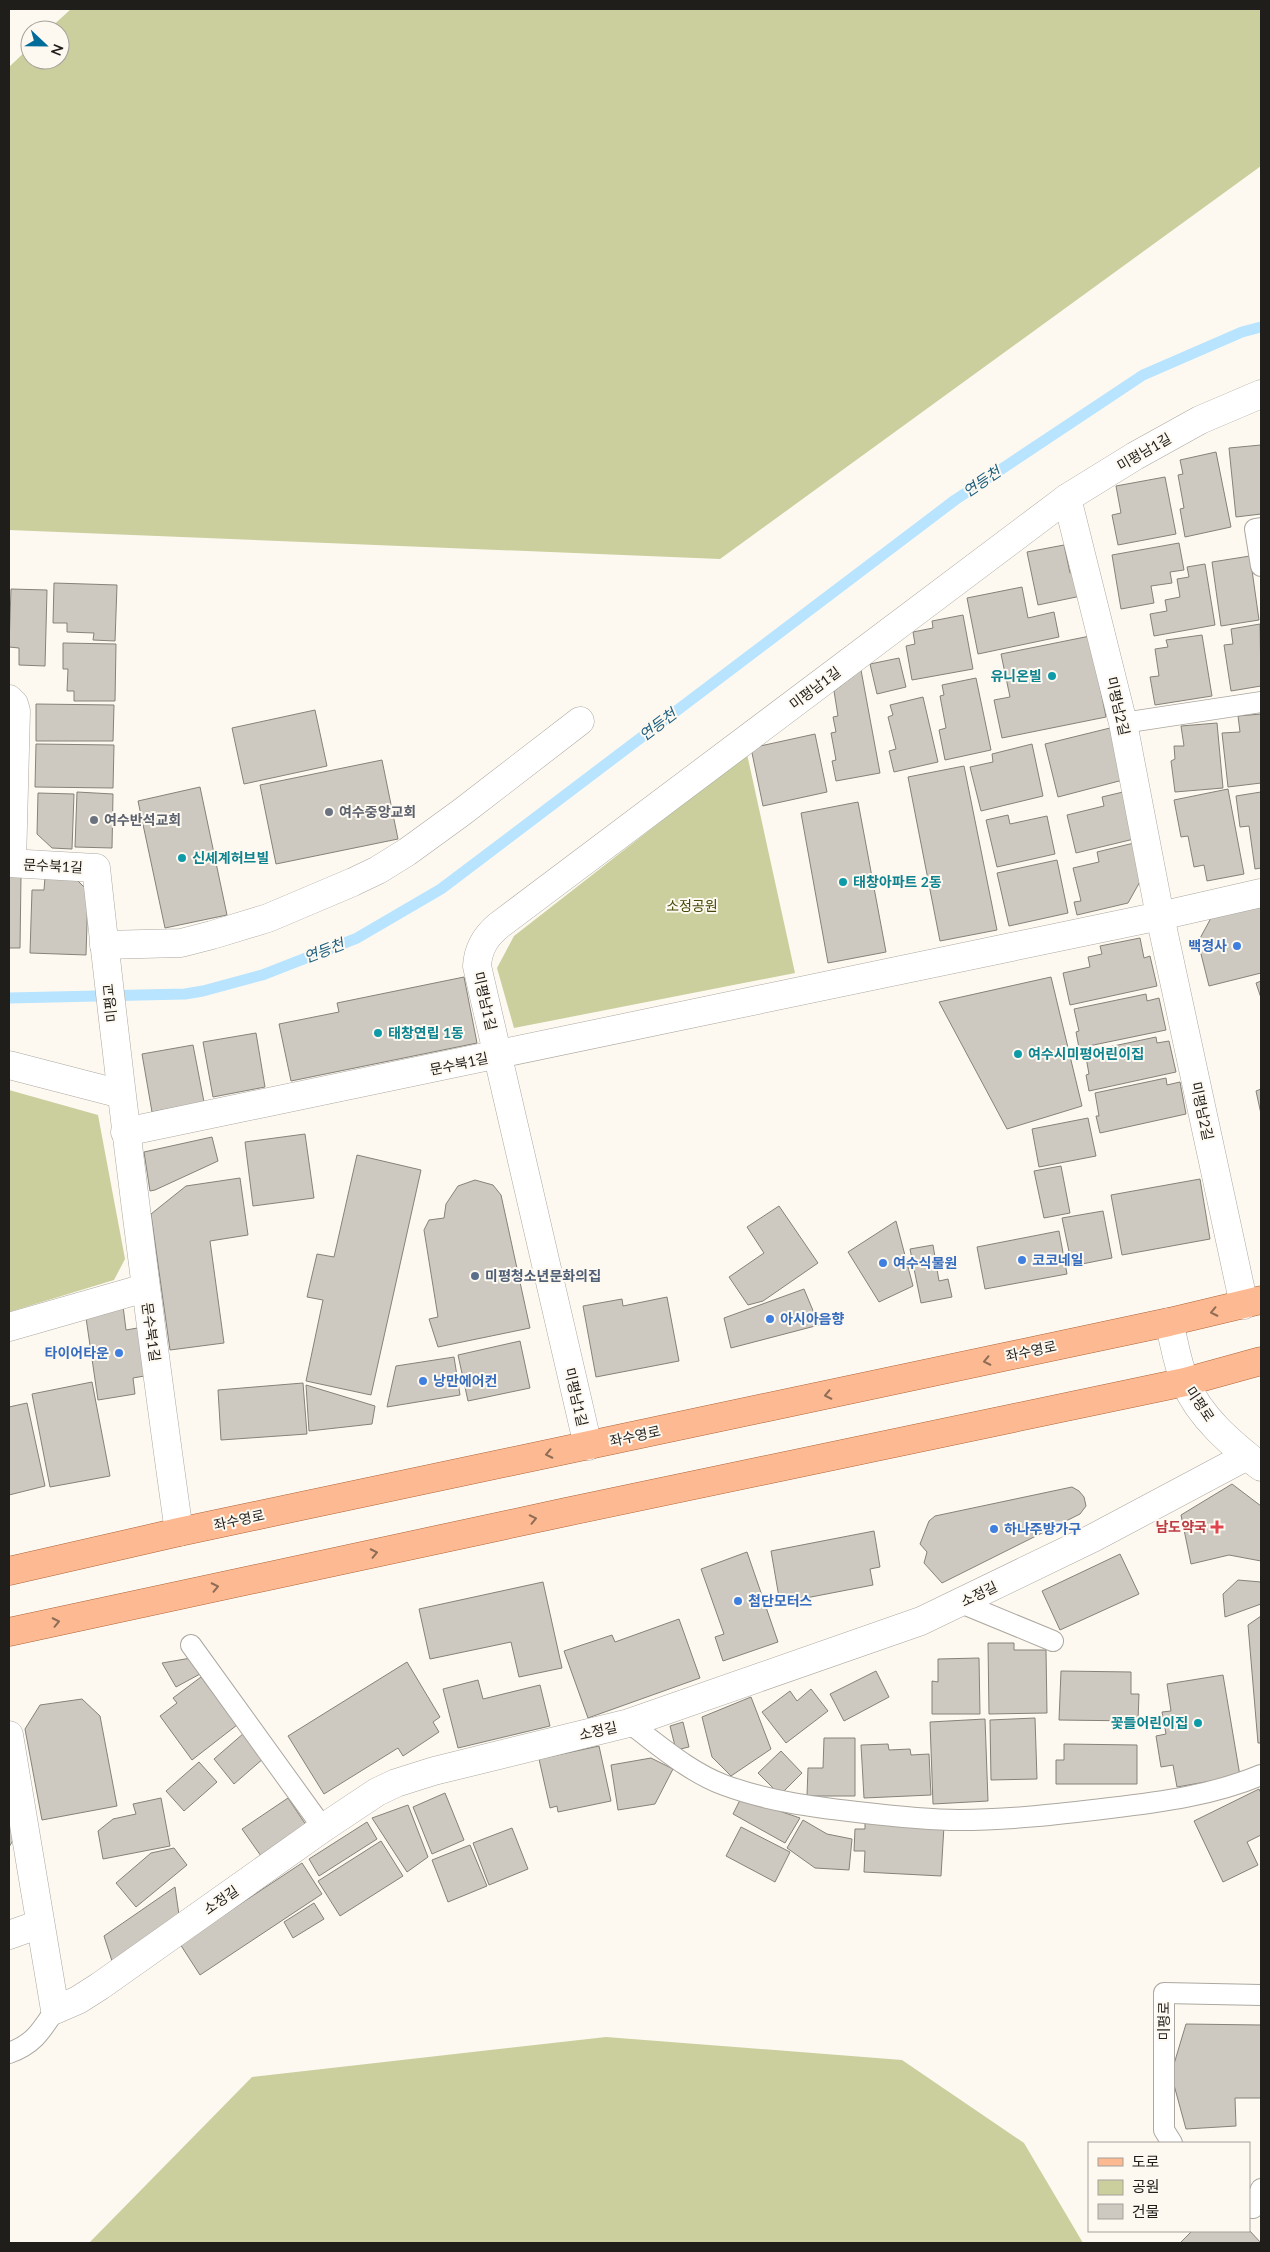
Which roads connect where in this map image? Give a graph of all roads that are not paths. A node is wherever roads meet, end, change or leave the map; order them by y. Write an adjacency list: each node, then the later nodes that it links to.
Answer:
1 (1261, 394): 2 (street, 미평남1길)
2 (1067, 498): 8 (street, 미평남2길); 14 (street, 미평남1길)
3 (1261, 528): 4 (lane)
4 (1261, 566)
5 (9, 699): 9 (street)
6 (1261, 702): 8 (lane)
7 (580, 722): 12 (street)
8 (1123, 723): 11 (street, 미평남2길)
9 (10, 863): 12 (street, 문수북1길)
10 (1261, 892): 11 (street)
11 (1160, 916): 14 (street); 19 (street, 미평남2길)
12 (105, 952): 13 (street, 미평교)
13 (115, 1047): 16 (street, 문수북1길)
14 (498, 1056): 17 (street, 문수북1길); 24 (street, 미평남1길)
15 (9, 1065): 16 (street)
16 (121, 1094): 17 (street, 문수북1길)
17 (125, 1132): 18 (street, 문수북1길)
18 (144, 1288): 21 (street); 26 (street, 문수북1길)
19 (1253, 1303): 20 (main road, 좌수영로, one-way to 20)
20 (1169, 1322): 23 (street, 미평로); 24 (main road, 좌수영로, one-way to 24)
21 (9, 1327)
22 (1261, 1361): 23 (main road)
23 (1185, 1382): 25 (street, 미평로); 29 (main road, one-way to 23)
24 (588, 1446): 26 (main road, 좌수영로, one-way to 26)
25 (1254, 1462): 28 (street, 소정길)
26 (179, 1532): 27 (main road, 좌수영로)
27 (9, 1571)
28 (961, 1603): 30 (lane); 32 (street, 소정길)
29 (9, 1632)
30 (1053, 1641)
31 (192, 1645): 35 (lane)
32 (629, 1723): 34 (lane); 35 (street, 소정길)
33 (9, 1735): 36 (street)
34 (1261, 1775)
35 (323, 1828): 39 (street, 소정길)
36 (40, 1924): 37 (street); 39 (street)
37 (9, 1935)
38 (1261, 1995): 41 (lane, 미평로)
39 (55, 2010): 40 (lane)
40 (9, 2053)
41 (1171, 2142)
42 (1261, 2188): 43 (lane)
43 (1250, 2207)

